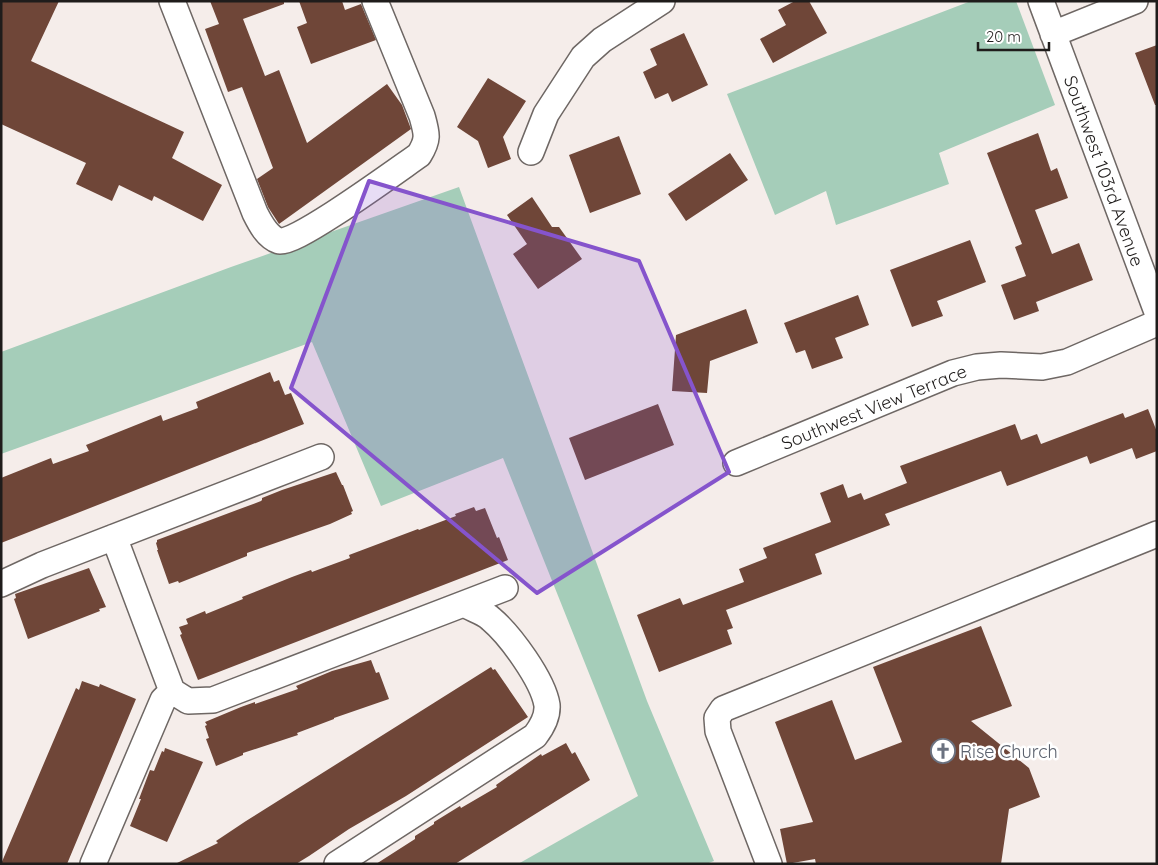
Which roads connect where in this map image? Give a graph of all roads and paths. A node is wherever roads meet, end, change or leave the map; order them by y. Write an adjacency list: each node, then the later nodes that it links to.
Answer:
1 (172, 1): 2 (street)
2 (375, 1)
3 (662, 1): 7 (street)
4 (1041, 1): 6 (street, Southwest 103rd Avenue)
5 (1135, 1): 6 (street)
6 (1053, 34): 8 (street, Southwest 103rd Avenue)
7 (531, 152)
8 (1157, 312)
9 (1157, 323): 11 (street, Southwest View Terrace)
10 (321, 457): 13 (street)
11 (736, 462)
12 (1157, 534): 20 (street)
13 (114, 538): 14 (street); 17 (street)
14 (1, 584)
15 (505, 588): 16 (street)
16 (464, 604): 17 (street); 19 (street)
17 (172, 691): 18 (street)
18 (93, 864)
19 (337, 864)
20 (769, 864)

